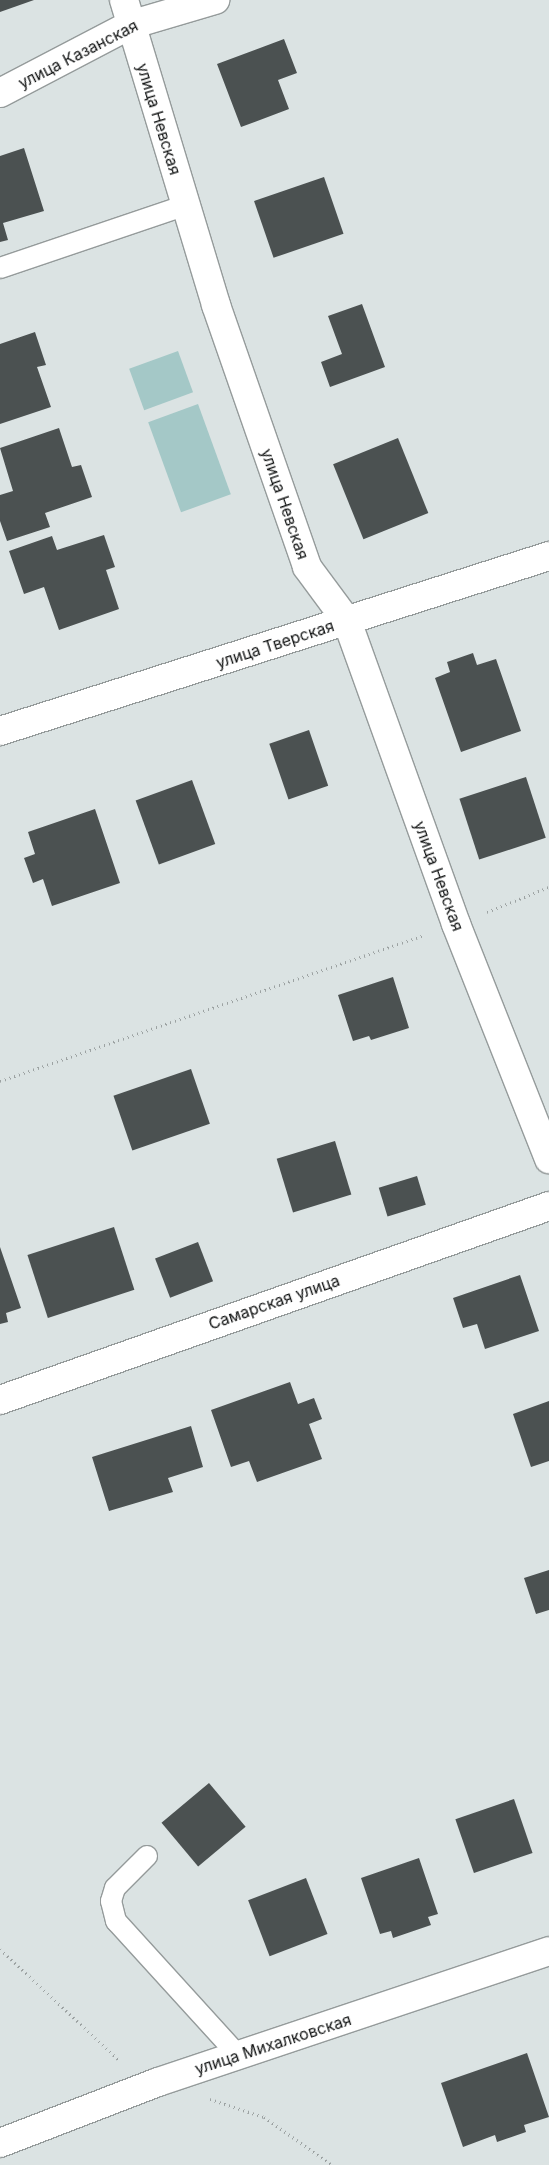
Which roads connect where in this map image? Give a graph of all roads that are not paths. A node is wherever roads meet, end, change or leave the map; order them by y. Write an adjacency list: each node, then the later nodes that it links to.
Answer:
1 (215, 0): 2 (street, улица Казанская)
2 (127, 12): 3 (street, улица Казанская); 4 (street, улица Невская)
3 (0, 93)
4 (186, 205): 5 (lane); 7 (street, улица Невская)
5 (0, 268)
6 (549, 556): 7 (street, улица Тверская)
7 (347, 621): 8 (street, улица Тверская); 9 (street, улица Невская)
8 (0, 731)
9 (549, 1159)
10 (549, 1206): 11 (street, Самарская улица)
11 (0, 1400)
12 (147, 1856): 14 (lane)
13 (549, 1951): 14 (street, улица Михалковская)
14 (238, 2055): 15 (street, улица Михалковская)
15 (0, 2143)

